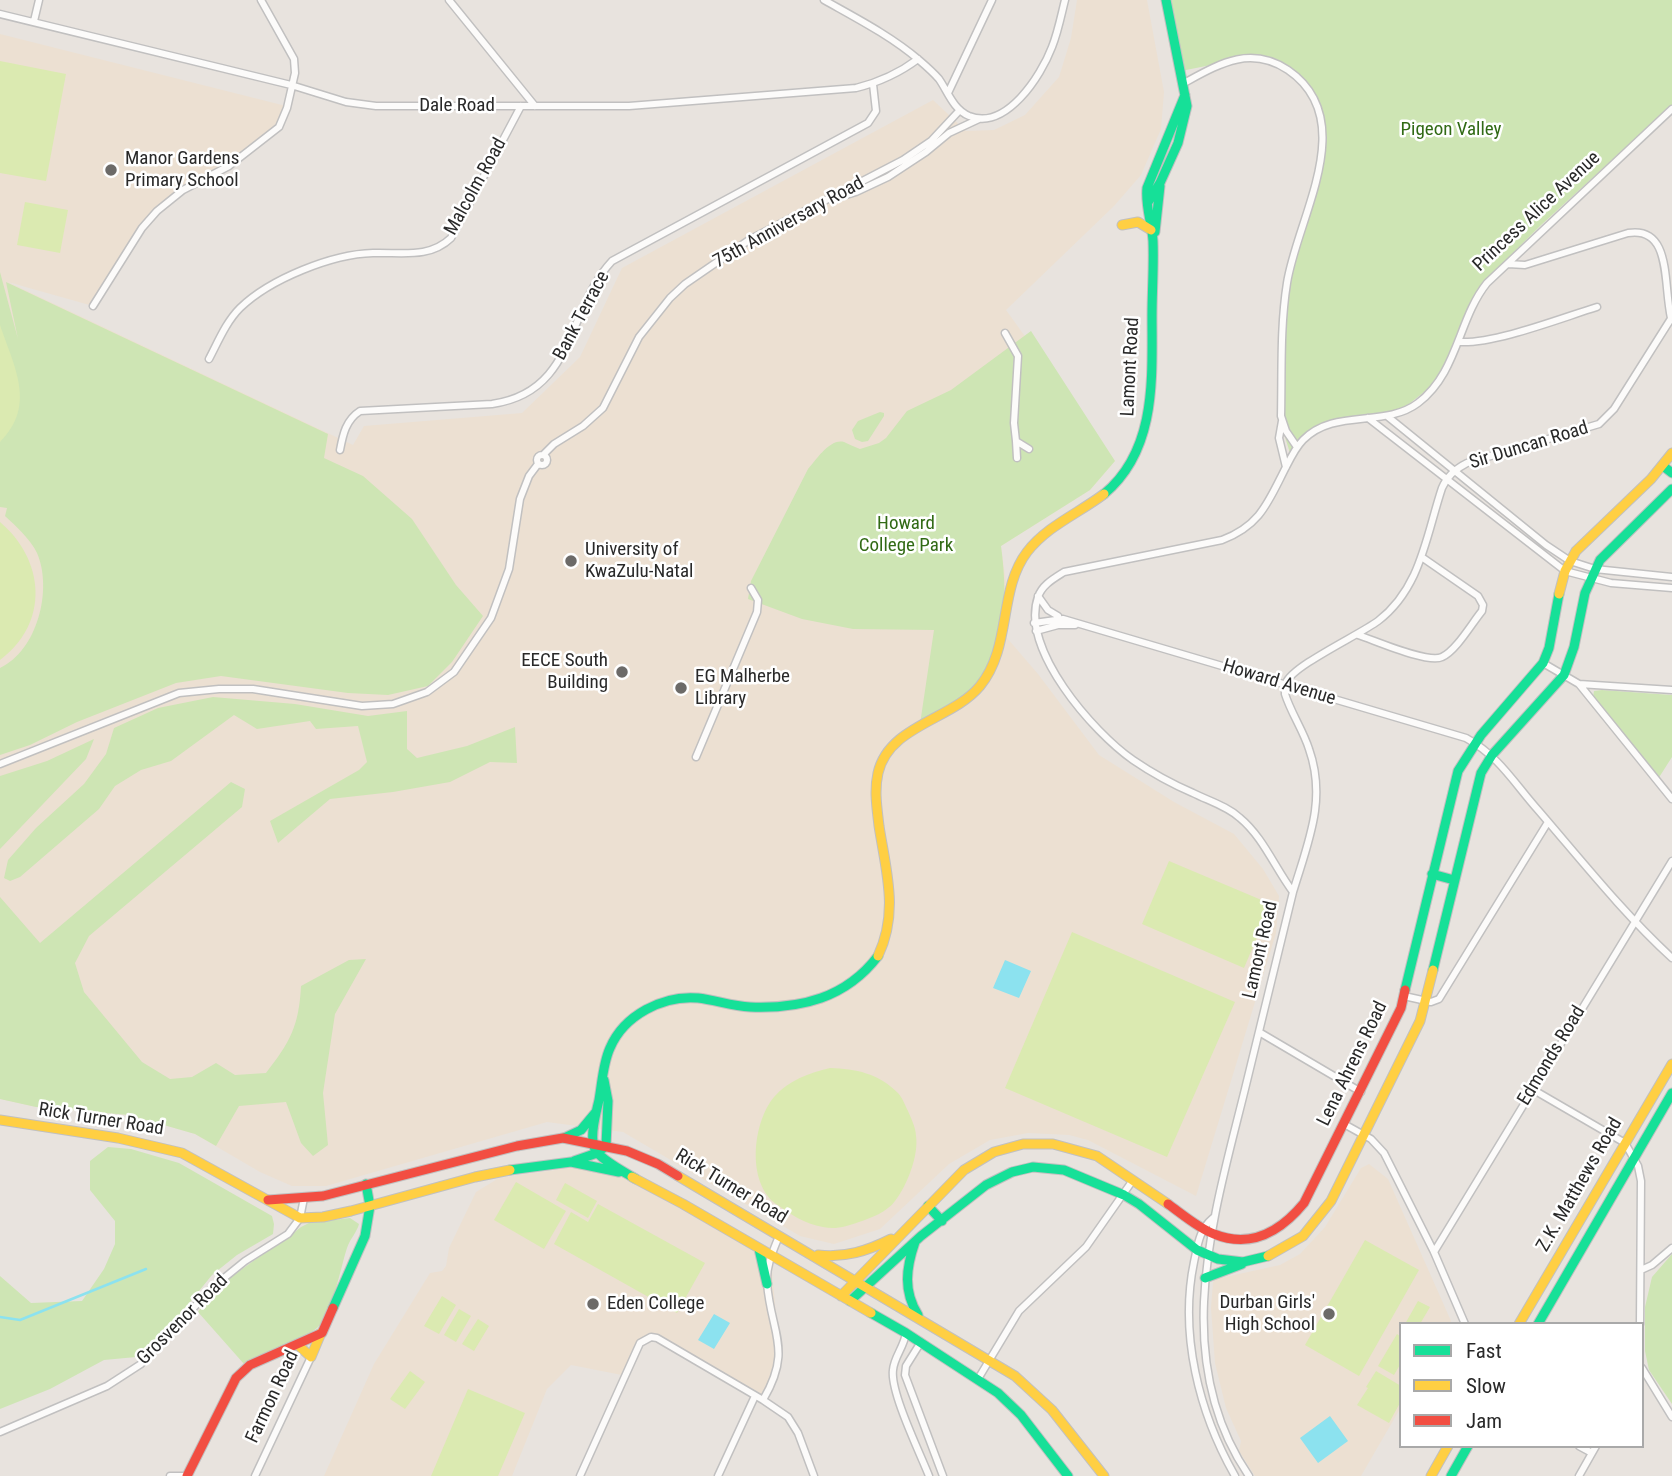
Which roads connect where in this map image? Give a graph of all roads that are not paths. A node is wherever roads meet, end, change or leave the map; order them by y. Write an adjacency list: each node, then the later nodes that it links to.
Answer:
1 (39, 0): 9 (street)
2 (261, 0): 13 (street)
3 (449, 0): 17 (street)
4 (824, 0): 10 (street)
5 (992, 0): 14 (street)
6 (1065, 0): 21 (street)
7 (1166, 0): 11 (main road)
8 (0, 15): 9 (street, Dale Road)
9 (34, 21): 13 (street, Dale Road)
10 (918, 59): 12 (street, Dale Road); 14 (street)
11 (1184, 83): 15 (main road); 37 (street)
12 (873, 84): 17 (street, Dale Road); 41 (street, Bank Terrace)
13 (291, 85): 16 (street, Dale Road); 29 (street)
14 (948, 93): 19 (street)
15 (1185, 95): 23 (main road); 25 (main road, Lamont Road)
16 (521, 106): 17 (street, Dale Road); 34 (street, Malcolm Road)
17 (536, 106)
18 (1672, 109): 20 (street, Princess Alice Avenue)
19 (959, 111): 21 (street); 24 (street, 75th Anniversary Road)
20 (1662, 118): 22 (street); 28 (street, Princess Alice Avenue)
21 (981, 119): 24 (street)
22 (1672, 120)
23 (1160, 183): 25 (main road); 27 (main road, Lamont Road)
24 (823, 202): 72 (street, 75th Anniversary Road)
25 (1148, 202): 27 (main road, Lamont Road)
26 (1122, 225): 27 (main road)
27 (1152, 233): 85 (main road, Lamont Road)
28 (1508, 264): 31 (street); 33 (street, Princess Alice Avenue)
29 (93, 306)
30 (1597, 307): 33 (street)
31 (1672, 317): 46 (street, Sir Duncan Road)
32 (1005, 333): 38 (street)
33 (1459, 342): 35 (street, Princess Alice Avenue)
34 (209, 359)
35 (1387, 416): 36 (street, Princess Alice Avenue); 46 (street)
36 (1368, 418): 39 (street, Princess Alice Avenue); 48 (street)
37 (1282, 420): 39 (street); 45 (street)
38 (1016, 441): 40 (street); 43 (street)
39 (1297, 447): 45 (street, Princess Alice Avenue)
40 (1029, 449)
41 (340, 450)
42 (1672, 453): 44 (main road, Lena Ahrens Road)
43 (1017, 458)
44 (1663, 466): 47 (main road); 51 (main road, Lena Ahrens Road)
45 (1286, 467): 58 (street, Princess Alice Avenue)
46 (1454, 471): 48 (street, Sir Duncan Road); 51 (street)
47 (1672, 473)
48 (1446, 480): 50 (street, Sir Duncan Road); 53 (street)
49 (1672, 489): 52 (main road)
50 (1423, 558): 63 (street, Sir Duncan Road); 63 (street)
51 (1570, 561): 52 (street); 53 (main road, Lena Ahrens Road)
52 (1595, 569): 54 (street); 55 (main road)
53 (1565, 571): 55 (street); 64 (main road, Lena Ahrens Road)
54 (1672, 577)
55 (1590, 579): 57 (street); 65 (main road)
56 (751, 588): 71 (street)
57 (1672, 588)
58 (1038, 596): 59 (street, Howard Avenue); 60 (street)
59 (1063, 619): 60 (street, Howard Avenue); 61 (street, Howard Avenue)
60 (1034, 623): 62 (street)
61 (1083, 625): 62 (street, Howard Avenue); 67 (street, Howard Avenue)
62 (1036, 631): 78 (street, Lamont Road)
63 (1358, 635): 67 (street, Sir Duncan Road)
64 (1543, 663): 65 (street); 69 (main road, Lena Ahrens Road)
65 (1564, 674): 66 (street); 70 (main road)
66 (1579, 684): 68 (street); 73 (street)
67 (1285, 685): 69 (street, Howard Avenue); 78 (street)
68 (1672, 690)
69 (1475, 743): 70 (street, Howard Avenue); 76 (main road, Lena Ahrens Road)
70 (1492, 755): 74 (street, Howard Avenue); 77 (main road)
71 (696, 757)
72 (0, 764)
73 (1672, 799)
74 (1548, 822): 79 (street, Howard Avenue); 82 (street)
75 (1672, 861): 79 (street, Edmonds Road)
76 (1432, 874): 77 (main road); 81 (main road, Lena Ahrens Road)
77 (1454, 880): 82 (main road)
78 (1293, 892): 83 (street, Lamont Road)
79 (1634, 922): 80 (street, Howard Avenue); 86 (street, Edmonds Road)
80 (1672, 958)
81 (1404, 996): 82 (street); 87 (main road, Lena Ahrens Road)
82 (1425, 1001): 92 (main road)
83 (1259, 1032): 87 (street); 108 (street, Lamont Road)
84 (1672, 1064): 94 (main road, Z.K. Matthews Road)
85 (603, 1079): 89 (main road); 95 (main road)
86 (1532, 1089): 94 (street); 118 (street, Edmonds Road)
87 (1361, 1092): 91 (main road, Lena Ahrens Road)
88 (1672, 1093): 97 (main road, Z.K. Matthews Road)
89 (597, 1110): 93 (main road); 96 (main road)
90 (0, 1120): 104 (main road, Rick Turner Road)
91 (1344, 1124): 92 (street); 112 (main road, Lena Ahrens Road)
92 (1365, 1135): 118 (street); 122 (main road)
93 (564, 1138): 96 (main road); 101 (main road)
94 (1625, 1143): 97 (street); 129 (main road, Z.K. Matthews Road)
95 (606, 1146): 96 (main road); 113 (main road, Rick Turner Road)
96 (595, 1148): 98 (main road); 99 (main road)
97 (1633, 1157): 123 (street); 131 (main road, Z.K. Matthews Road)
98 (571, 1163): 99 (main road, Rick Turner Road); 105 (main road, Rick Turner Road)
99 (636, 1179): 116 (main road, Rick Turner Road)
100 (1133, 1180): 102 (street); 106 (main road, Lena Ahrens Road); 110 (main road, Lena Ahrens Road)
101 (366, 1184): 103 (main road); 105 (main road)
102 (1124, 1195): 109 (main road); 117 (main road); 142 (street)
103 (304, 1198): 104 (main road); 107 (street)
104 (268, 1200): 107 (main road, Rick Turner Road)
105 (370, 1206): 107 (main road, Rick Turner Road); 137 (main road, Farmon Road)
106 (928, 1206): 109 (main road); 111 (main road, Lena Ahrens Road)
107 (300, 1218): 152 (street, Grosvenor Road)
108 (1213, 1218): 110 (street); 112 (street, Lamont Road)
109 (942, 1221): 114 (main road)
110 (1202, 1227): 112 (main road, Lena Ahrens Road); 117 (street)
111 (902, 1233): 119 (main road); 125 (main road, Lena Ahrens Road)
112 (1212, 1234): 120 (street, Lamont Road)
113 (779, 1236): 119 (main road, Rick Turner Road); 121 (street)
114 (916, 1240): 127 (main road); 132 (main road)
115 (1672, 1248): 123 (street)
116 (759, 1250): 121 (main road, Rick Turner Road); 126 (main road)
117 (1197, 1250): 120 (main road); 146 (street)
118 (1434, 1252): 133 (street)
119 (811, 1255): 125 (main road, Rick Turner Road)
120 (1208, 1255): 122 (main road); 124 (street, Lamont Road)
121 (771, 1257): 126 (street); 128 (main road, Rick Turner Road)
122 (1250, 1261): 124 (main road)
123 (1641, 1270): 136 (street)
124 (1206, 1278): 145 (street, Lamont Road)
125 (855, 1280): 127 (main road, Rick Turner Road); 128 (main road, Lena Ahrens Road)
126 (767, 1284): 148 (street)
127 (865, 1285): 130 (main road); 132 (main road, Rick Turner Road)
128 (841, 1296): 130 (main road, Rick Turner Road)
129 (1533, 1300): 131 (main road); 134 (main road, Z.K. Matthews Road)
130 (850, 1301): 138 (main road, Rick Turner Road)
131 (1546, 1308): 135 (main road, Z.K. Matthews Road)
132 (920, 1319): 142 (main road, Rick Turner Road)
133 (1464, 1322)
134 (1520, 1322)
135 (1539, 1322)
136 (1640, 1322)
137 (322, 1333): 140 (main road); 141 (main road, Farmon Road)
138 (906, 1333): 139 (main road, Rick Turner Road); 150 (street)
139 (921, 1342): 144 (main road, Rick Turner Road); 149 (street)
140 (298, 1345): 141 (main road); 161 (main road)
141 (311, 1357): 162 (street, Farmon Road)
142 (989, 1360): 144 (street); 169 (main road, Rick Turner Road)
143 (1644, 1371): 151 (street)
144 (978, 1379): 168 (main road, Rick Turner Road)
145 (1211, 1385): 146 (street); 158 (street, Lamont Road)
146 (1198, 1387): 159 (street)
147 (755, 1396): 148 (street); 163 (street); 164 (street)
148 (763, 1400): 165 (street)
149 (917, 1408): 150 (street); 167 (street)
150 (904, 1413): 166 (street)
151 (1672, 1417)
152 (0, 1432)
153 (1447, 1448): 171 (main road)
154 (1467, 1448): 172 (main road)
155 (1583, 1448): 157 (street)
156 (1595, 1448): 157 (street)
157 (1592, 1453): 173 (street)
158 (1244, 1469): 159 (street); 170 (street, Lamont Road)
159 (1235, 1475)
160 (170, 1476): 161 (street)
161 (185, 1476)
162 (255, 1476)
163 (580, 1476)
164 (718, 1476)
165 (814, 1476)
166 (929, 1476)
167 (943, 1476)
168 (1068, 1476)
169 (1104, 1476)
170 (1249, 1476)
171 (1431, 1476)
172 (1451, 1476)
173 (1579, 1476)

